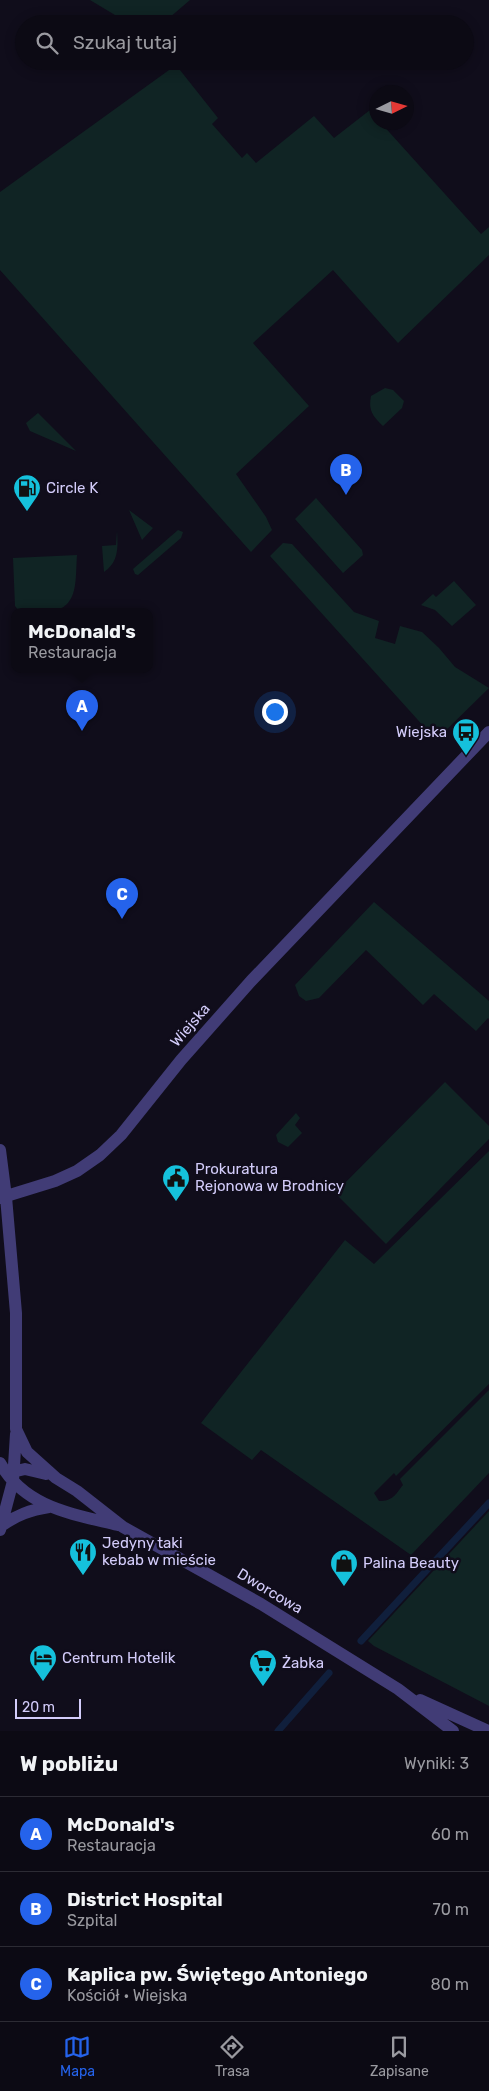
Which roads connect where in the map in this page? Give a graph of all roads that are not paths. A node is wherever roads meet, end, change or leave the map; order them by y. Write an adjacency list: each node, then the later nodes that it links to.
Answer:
1 (489, 732): 3 (street, Wiejska)
2 (0, 1150): 3 (street)
3 (3, 1198): 4 (street)
4 (16, 1429): 5 (street); 6 (street, Dworcowa)
5 (7, 1473): 6 (street); 7 (street, Dworcowa); 9 (street)
6 (56, 1478): 8 (street, Dworcowa)
7 (49, 1508): 8 (street, Dworcowa); 9 (street)
8 (123, 1526): 10 (street, Dworcowa)
9 (1, 1528)
10 (398, 1689): 11 (street, Dworcowa); 12 (street, Dworcowa)
11 (453, 1731)
12 (488, 1731)

